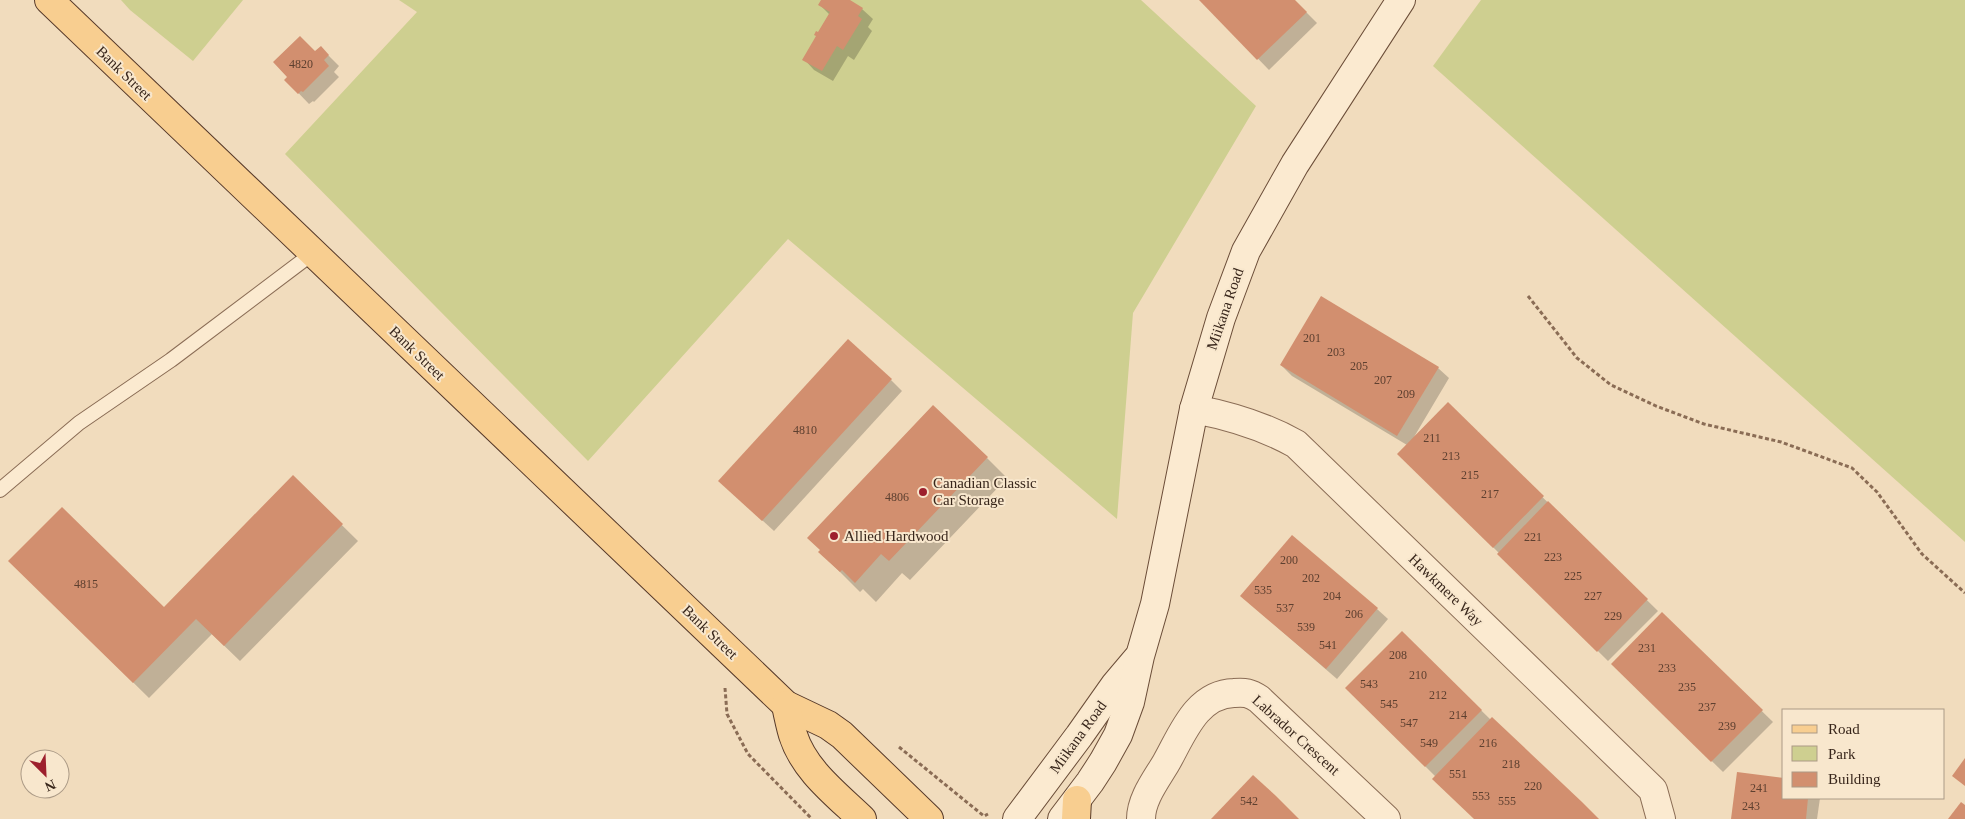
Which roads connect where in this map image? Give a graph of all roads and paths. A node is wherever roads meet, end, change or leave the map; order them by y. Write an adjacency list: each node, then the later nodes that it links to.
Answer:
1 (49, 0): 3 (main road, Bank Street)
2 (1398, 1): 5 (street, Miikana Road)
3 (313, 253): 6 (lane); 10 (main road, Bank Street)
4 (1528, 296): 7 (path)
5 (1194, 409): 8 (street, Miikana Road); 21 (street, Hawkmere Way)
6 (0, 490)
7 (1965, 593)
8 (1140, 656): 12 (street, Miikana Road); 18 (street, Miikana Road)
9 (724, 686): 15 (path)
10 (786, 705): 16 (main road); 17 (main road, Bank Street)
11 (896, 744): 14 (path)
12 (1072, 813)
13 (990, 814): 14 (path)
14 (985, 817)
15 (812, 819)
16 (862, 819)
17 (929, 819)
18 (1017, 819)
19 (1141, 819): 20 (street, Labrador Crescent)
20 (1386, 819)
21 (1662, 819)

